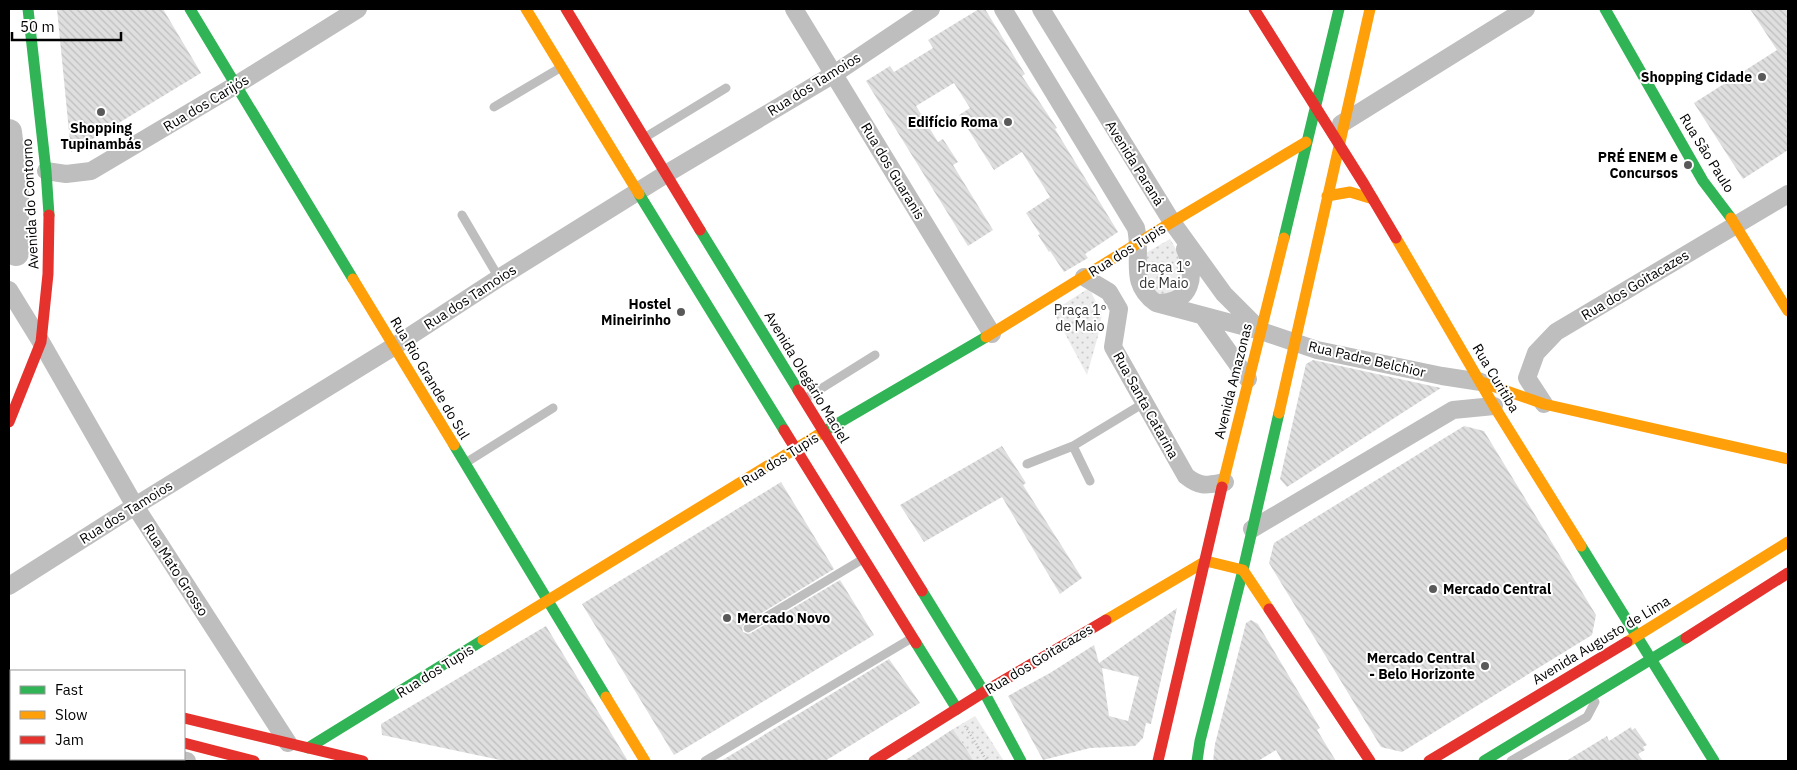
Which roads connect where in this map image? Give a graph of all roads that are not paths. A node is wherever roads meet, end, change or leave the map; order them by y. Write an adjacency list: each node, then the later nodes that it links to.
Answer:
1 (28, 9): 24 (main road, Avenida do Contorno)
2 (190, 9): 17 (main road, Rua Rio Grande do Sul)
3 (358, 9): 17 (street, Rua dos Carijós)
4 (526, 9): 15 (main road)
5 (566, 9): 22 (main road, Avenida Olegário Maciel)
6 (794, 9): 16 (street, Rua dos Guaranis)
7 (931, 9): 16 (street, Rua dos Tamoios)
8 (1003, 9): 33 (street)
9 (1041, 9): 31 (street, Avenida Paraná)
10 (1254, 9): 20 (main road, Rua Curitiba)
11 (1338, 9): 20 (main road, Avenida Amazonas)
12 (1370, 9): 21 (main road)
13 (1526, 9): 21 (street)
14 (1605, 9): 32 (main road, Rua São Paulo)
15 (562, 67): 19 (lane); 26 (main road)
16 (834, 74): 25 (street, Rua dos Tamoios); 41 (street, Rua dos Guaranis)
17 (236, 85): 24 (street, Rua dos Carijós); 44 (main road, Rua Rio Grande do Sul)
18 (726, 88): 22 (lane)
19 (494, 107)
20 (1315, 108): 21 (main road, Rua Curitiba); 23 (main road, Avenida Amazonas)
21 (1337, 132): 28 (main road); 29 (main road, Rua Curitiba)
22 (644, 138): 25 (main road, Avenida Olegário Maciel)
23 (1306, 142): 31 (main road, Rua dos Tupis); 40 (main road, Avenida Amazonas)
24 (46, 171): 42 (main road, Avenida do Contorno)
25 (666, 174): 26 (street, Rua dos Tamoios); 48 (main road, Avenida Olegário Maciel)
26 (639, 192): 35 (street, Rua dos Tamoios); 59 (main road)
27 (1788, 194): 32 (street, Rua dos Goitacazes)
28 (1327, 196): 29 (main road); 43 (main road)
29 (1373, 199): 47 (main road, Rua Curitiba)
30 (462, 214): 35 (lane)
31 (1172, 222): 33 (main road, Rua dos Tupis); 37 (street); 40 (street, Avenida Paraná)
32 (1737, 225): 38 (main road, Rua São Paulo); 50 (street, Rua dos Goitacazes)
33 (1139, 242): 34 (main road, Rua dos Tupis); 37 (street)
34 (1084, 277): 41 (main road, Rua dos Tupis); 49 (street, Rua Santa Catarina)
35 (498, 278): 44 (street, Rua dos Tamoios)
36 (9, 290): 42 (street, Rua Mato Grosso)
37 (1156, 303): 39 (street, Avenida Paraná)
38 (1788, 311)
39 (1203, 316): 40 (street, Avenida Paraná); 46 (street)
40 (1261, 331): 43 (street, Avenida Paraná); 46 (main road, Avenida Amazonas)
41 (992, 334): 56 (main road, Rua dos Tupis)
42 (41, 342): 55 (main road, Avenida do Contorno); 65 (street, Rua Mato Grosso)
43 (1294, 342): 47 (street, Rua Padre Belchior); 66 (main road)
44 (393, 346): 61 (main road, Rua Rio Grande do Sul); 65 (street, Rua dos Tamoios)
45 (875, 355): 48 (lane)
46 (1248, 379): 64 (main road, Avenida Amazonas)
47 (1481, 382): 50 (main road, Rua Padre Belchior); 51 (main road, Rua Curitiba)
48 (804, 400): 56 (main road, Avenida Olegário Maciel)
49 (1144, 403): 58 (lane); 64 (street, Rua Santa Catarina)
50 (1544, 404): 53 (main road); 60 (main road, Rua Padre Belchior)
51 (1494, 406): 57 (main road, Rua Curitiba); 66 (street)
52 (553, 408): 61 (lane)
53 (1527, 412)
54 (1518, 420): 57 (main road)
55 (9, 422)
56 (823, 432): 59 (main road, Rua dos Tupis); 81 (main road, Avenida Olegário Maciel)
57 (1512, 433): 75 (main road, Rua Curitiba)
58 (1073, 446): 62 (lane); 63 (lane)
59 (796, 450): 68 (main road); 73 (main road, Rua dos Tupis)
60 (1788, 459)
61 (465, 464): 73 (main road, Rua Rio Grande do Sul)
62 (1027, 464)
63 (1090, 481)
64 (1225, 482): 69 (main road, Avenida Amazonas)
65 (135, 506): 72 (street, Rua dos Tamoios); 86 (street, Rua Mato Grosso)
66 (1252, 529): 70 (main road)
67 (1788, 542): 75 (main road, Avenida Augusto de Lima)
68 (863, 559): 74 (lane); 76 (main road)
69 (1206, 561): 70 (main road); 81 (main road, Rua dos Goitacazes); 96 (main road, Avenida Amazonas)
70 (1243, 570): 97 (main road); 98 (main road)
71 (1788, 573): 77 (main road)
72 (9, 586)
73 (549, 600): 88 (main road, Rua dos Tupis); 92 (main road, Rua Rio Grande do Sul)
74 (748, 628)
75 (1636, 637): 77 (main road, Rua Curitiba); 78 (main road, Avenida Augusto de Lima)
76 (912, 638): 82 (main road); 93 (lane)
77 (1650, 660): 80 (main road); 102 (main road, Rua Curitiba)
78 (1587, 666): 79 (lane); 89 (main road, Avenida Augusto de Lima)
79 (1564, 668)
80 (1600, 691): 100 (main road); 101 (lane)
81 (984, 692): 82 (main road, Rua dos Goitacazes); 95 (main road, Avenida Olegário Maciel)
82 (956, 709): 94 (main road, Rua dos Goitacazes)
83 (185, 710): 86 (street)
84 (185, 718): 86 (main road)
85 (1466, 726): 89 (lane)
86 (283, 741): 88 (main road)
87 (185, 743): 90 (main road)
88 (308, 748): 91 (main road)
89 (1449, 749): 99 (main road, Avenida Augusto de Lima)
90 (254, 761)
91 (362, 761)
92 (646, 761)
93 (706, 761)
94 (874, 761)
95 (1021, 761)
96 (1158, 761)
97 (1197, 761)
98 (1370, 761)
99 (1429, 761)
100 (1484, 761)
101 (1511, 761)
102 (1714, 761)

